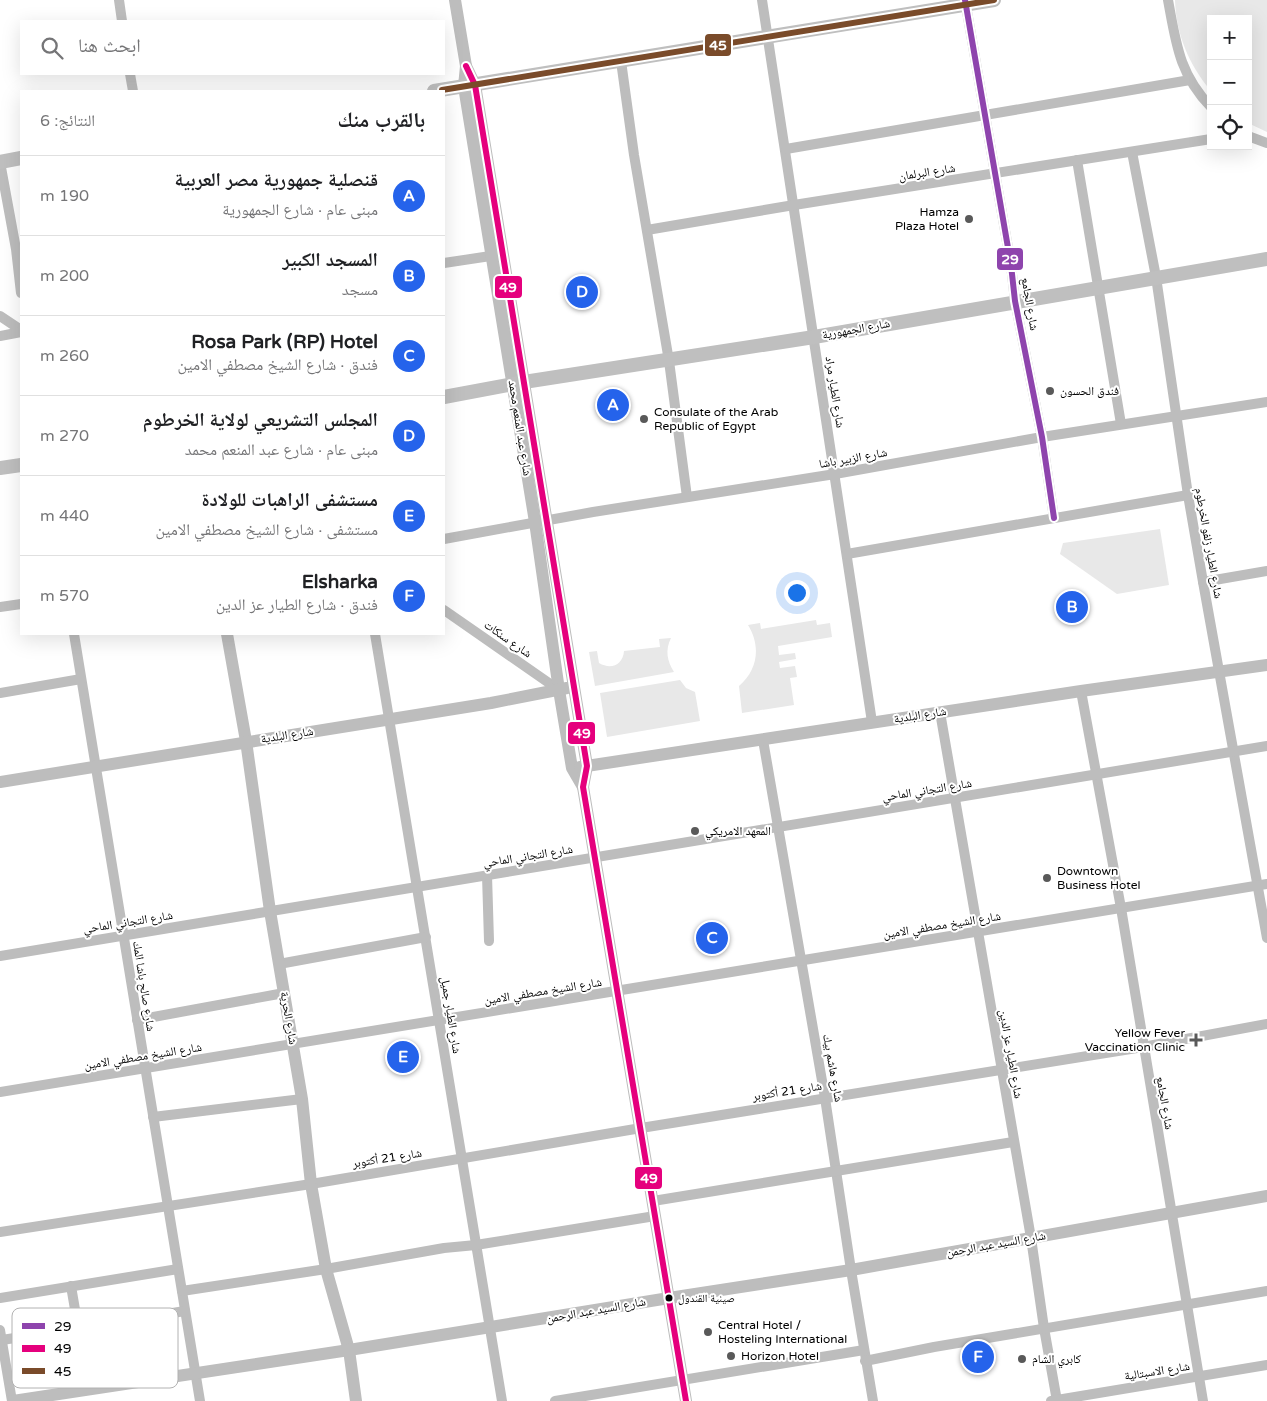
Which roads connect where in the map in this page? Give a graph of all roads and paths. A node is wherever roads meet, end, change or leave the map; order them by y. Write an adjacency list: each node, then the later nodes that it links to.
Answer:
1 (119, 0): 7 (street)
2 (456, 0): 12 (street, شارع عبد المنعم محمد)
3 (762, 0): 8 (street, شارع الطيار مراد)
4 (994, 0): 6 (main road)
5 (1168, 0): 11 (street)
6 (966, 2): 8 (main road); 16 (street, شارع الجامع)
7 (122, 20)
8 (768, 37): 9 (main road); 20 (street, شارع الطيار مراد)
9 (621, 61): 12 (main road); 27 (street)
10 (130, 75): 13 (street)
11 (1190, 80): 15 (street); 16 (street)
12 (470, 86): 14 (main road); 29 (street, شارع عبد المنعم محمد)
13 (134, 90)
14 (441, 90)
15 (1209, 105)
16 (984, 116): 20 (street); 25 (street, شارع الجامع)
17 (1252, 137): 19 (street)
18 (1207, 140): 21 (street, شارع البرلمان)
19 (1267, 143)
20 (786, 149): 26 (street, شارع الطيار مراد)
21 (1132, 152): 23 (street, شارع البرلمان); 33 (street, شارع الطيار زلفو الخرطوم)
22 (20, 158): 24 (main road)
23 (1077, 160): 25 (street, شارع البرلمان); 34 (street)
24 (0, 162): 28 (street)
25 (995, 174): 26 (street, شارع البرلمان); 35 (street, شارع الجامع)
26 (794, 205): 27 (street, شارع البرلمان); 40 (street, شارع الطيار مراد)
27 (647, 230): 41 (street)
28 (19, 249): 32 (street)
29 (496, 255): 31 (street); 42 (street, شارع عبد المنعم محمد)
30 (1267, 259): 33 (main road, شارع الجمهورية)
31 (445, 263)
32 (20, 271)
33 (1156, 277): 34 (main road, شارع الجمهورية); 45 (street, شارع الطيار زلفو الخرطوم)
34 (1098, 287): 35 (main road, شارع الجمهورية); 46 (street)
35 (1015, 302): 40 (main road, شارع الجمهورية); 47 (street, شارع الجامع)
36 (0, 316): 37 (street)
37 (20, 330)
38 (20, 331): 39 (street)
39 (0, 336)
40 (814, 337): 41 (main road, شارع الجمهورية); 50 (street, شارع الطيار مراد)
41 (669, 361): 42 (main road, شارع الجمهورية); 52 (street)
42 (518, 383): 43 (main road, شارع الجمهورية); 54 (street, شارع عبد المنعم محمد)
43 (445, 397)
44 (1267, 402): 45 (street, شارع الزبير باشا)
45 (1176, 417): 46 (street, شارع الزبير باشا); 51 (street, شارع الطيار زلفو الخرطوم)
46 (1122, 424): 47 (street, شارع الزبير باشا)
47 (1042, 437): 50 (street, شارع الزبير باشا); 53 (street, شارع الجامع)
48 (20, 465): 49 (main road)
49 (0, 468)
50 (835, 474): 52 (street, شارع الزبير باشا); 56 (street, شارع الطيار مراد)
51 (1188, 495): 53 (street); 58 (street, شارع الطيار زلفو الخرطوم)
52 (687, 497): 54 (street, شارع الزبير باشا)
53 (1054, 518): 56 (street)
54 (542, 521): 55 (street, شارع الزبير باشا); 59 (street, شارع عبد المنعم محمد); 60 (street, شارع عبد المنعم محمد)
55 (445, 539)
56 (847, 554): 76 (street, شارع الطيار مراد)
57 (1267, 571): 58 (street)
58 (1203, 582): 68 (street, شارع الطيار زلفو الخرطوم)
59 (560, 596): 60 (street); 70 (street, شارع عبد المنعم محمد)
60 (547, 598): 71 (street, شارع عبد المنعم محمد)
61 (20, 604): 62 (street)
62 (0, 608)
63 (445, 611): 71 (street, شارع سنكات)
64 (74, 635): 69 (street, شارع صالح باشا المك)
65 (227, 635): 78 (street, شارع الحرية)
66 (375, 635): 75 (street, شارع الطيار جميل)
67 (1267, 665): 68 (street, شارع البلدية)
68 (1220, 671): 72 (street, شارع البلدية); 80 (street, شارع الطيار زلفو الخرطوم)
69 (81, 680): 73 (street); 82 (street, شارع صالح باشا المك)
70 (574, 687): 71 (street, شارع البلدية); 81 (street, شارع عبد المنعم محمد)
71 (559, 690): 75 (street, شارع البلدية); 83 (street, شارع عبد المنعم محمد)
72 (1080, 690): 74 (street, شارع البلدية); 84 (street, شارع الجامع)
73 (0, 693)
74 (940, 712): 76 (street, شارع البلدية); 87 (street, شارع الطيار عز الدين)
75 (388, 719): 78 (street, شارع البلدية); 92 (street, شارع الطيار جميل)
76 (872, 722): 77 (street, شارع البلدية)
77 (764, 740): 81 (street, شارع البلدية); 88 (street, شارع هاشم بيك)
78 (246, 741): 82 (street, شارع البلدية); 94 (street, شارع الحرية)
79 (1267, 746): 80 (street, شارع التجاني الماحي)
80 (1234, 752): 84 (street, شارع التجاني الماحي); 91 (street, شارع الطيار زلفو الخرطوم)
81 (587, 766): 83 (street, شارع البلدية); 86 (street, شارع عبد المنعم محمد)
82 (96, 767): 85 (street, شارع البلدية); 96 (street, شارع صالح باشا المك)
83 (572, 768): 86 (street, شارع عبد المنعم محمد)
84 (1095, 775): 87 (street, شارع التجاني الماحي); 93 (street, شارع الجامع)
85 (0, 782)
86 (584, 787): 89 (street, شارع عبد المنعم محمد)
87 (954, 798): 88 (street, شارع التجاني الماحي); 95 (street, شارع الطيار عز الدين)
88 (778, 827): 89 (street, شارع التجاني الماحي); 101 (street, شارع هاشم بيك)
89 (595, 858): 90 (street, شارع التجاني الماحي); 103 (street, شارع عبد المنعم محمد)
90 (487, 875): 92 (street, شارع التجاني الماحي); 99 (street)
91 (1263, 885): 93 (street, شارع الشيخ مصطفي الامين); 98 (street, شارع الطيار زلفو الخرطوم)
92 (418, 887): 94 (street, شارع التجاني الماحي); 97 (street, شارع الطيار جميل)
93 (1121, 908): 95 (street, شارع الشيخ مصطفي الامين); 109 (street, شارع الجامع)
94 (270, 911): 96 (street, شارع التجاني الماحي); 102 (street, شارع الحرية)
95 (977, 932): 101 (street, شارع الشيخ مصطفي الامين); 111 (street, شارع الطيار عز الدين)
96 (123, 936): 100 (street, شارع التجاني الماحي); 105 (street, شارع صالح باشا المك)
97 (426, 937): 102 (street); 106 (street, شارع الطيار جميل)
98 (1267, 938)
99 (488, 941)
100 (0, 956)
101 (801, 961): 103 (street, شارع الشيخ مصطفي الامين); 113 (street, شارع هاشم بيك)
102 (279, 964): 104 (street, شارع الحرية)
103 (618, 991): 106 (street, شارع الشيخ مصطفي الامين); 116 (street, شارع عبد المنعم محمد)
104 (284, 993): 105 (street); 108 (street, شارع الحرية)
105 (137, 1020): 110 (street, شارع صالح باشا المك)
106 (439, 1020): 108 (street, شارع الشيخ مصطفي الامين); 118 (street, شارع الطيار جميل)
107 (1267, 1024): 109 (street, شارع 21 أكتوبر)
108 (293, 1044): 110 (street, شارع الشيخ مصطفي الامين); 114 (street, شارع الحرية)
109 (1143, 1047): 111 (street, شارع 21 أكتوبر); 124 (street, شارع الجامع)
110 (145, 1068): 112 (street, شارع الشيخ مصطفي الامين); 115 (street, شارع صالح باشا المك)
111 (1001, 1070): 113 (street, شارع 21 أكتوبر); 117 (street, شارع الطيار عز الدين)
112 (0, 1092)
113 (825, 1098): 116 (street, شارع 21 أكتوبر); 119 (street, شارع هاشم بيك)
114 (302, 1099): 115 (street); 120 (street, شارع الحرية)
115 (153, 1117): 123 (street, شارع صالح باشا المك)
116 (641, 1128): 118 (street, شارع 21 أكتوبر); 122 (street, شارع عبد المنعم محمد)
117 (1014, 1142): 119 (street); 127 (street, شارع الطيار عز الدين)
118 (461, 1159): 120 (street, شارع 21 أكتوبر); 128 (street, شارع الطيار جميل)
119 (836, 1172): 122 (street); 131 (street, شارع هاشم بيك)
120 (311, 1184): 123 (street, شارع 21 أكتوبر); 130 (street, شارع الحرية)
121 (1267, 1196): 124 (street, شارع السيد عبد الرحمن)
122 (653, 1201): 125 (street, شارع عبد المنعم محمد)
123 (168, 1207): 126 (street, شارع 21 أكتوبر); 129 (street, شارع صالح باشا المك)
124 (1172, 1213): 127 (street, شارع السيد عبد الرحمن); 137 (street, شارع الجامع)
125 (656, 1216): 128 (street); 136 (street, شارع عبد المنعم محمد)
126 (0, 1232)
127 (1031, 1238): 131 (street, شارع السيد عبد الرحمن); 142 (street, شارع الطيار عز الدين)
128 (476, 1245): 130 (street); 141 (street, شارع الطيار جميل)
129 (178, 1269): 132 (street); 133 (street, شارع صالح باشا المك)
130 (326, 1269): 133 (street); 144 (street, شارع الحرية)
131 (850, 1270): 136 (street, شارع السيد عبد الرحمن); 145 (street, شارع هاشم بيك)
132 (71, 1286): 135 (street); 138 (street)
133 (182, 1291): 139 (street, شارع صالح باشا المك)
134 (1267, 1291): 137 (street)
135 (0, 1298)
136 (669, 1298): 141 (street, شارع السيد عبد الرحمن); 150 (street, شارع عبد المنعم محمد)
137 (1187, 1306): 142 (street); 149 (street, شارع الجامع)
138 (75, 1308)
139 (185, 1311): 140 (street); 147 (street, شارع صالح باشا المك)
140 (178, 1312)
141 (491, 1328): 144 (street, شارع السيد عبد الرحمن); 155 (street, شارع الطيار جميل)
142 (1044, 1328): 145 (street); 159 (street, شارع الطيار عز الدين)
143 (1, 1335): 152 (street)
144 (349, 1350): 147 (street, شارع السيد عبد الرحمن); 154 (street, شارع الحرية)
145 (864, 1355): 150 (street); 158 (street, شارع هاشم بيك)
146 (1267, 1365): 149 (street, شارع الاسبتالية)
147 (195, 1372): 148 (street, شارع السيد عبد الرحمن); 153 (street, شارع صالح باشا المك)
148 (178, 1375)
149 (1198, 1376): 159 (street, شارع الاسبتالية); 160 (street, شارع الجامع)
150 (683, 1380): 156 (street); 157 (street, شارع عبد المنعم محمد)
151 (94, 1388): 152 (street, شارع السيد عبد الرحمن)
152 (12, 1401)
153 (200, 1401)
154 (356, 1401)
155 (502, 1401)
156 (555, 1401)
157 (686, 1401)
158 (873, 1401)
159 (1055, 1401)
160 (1202, 1401)

